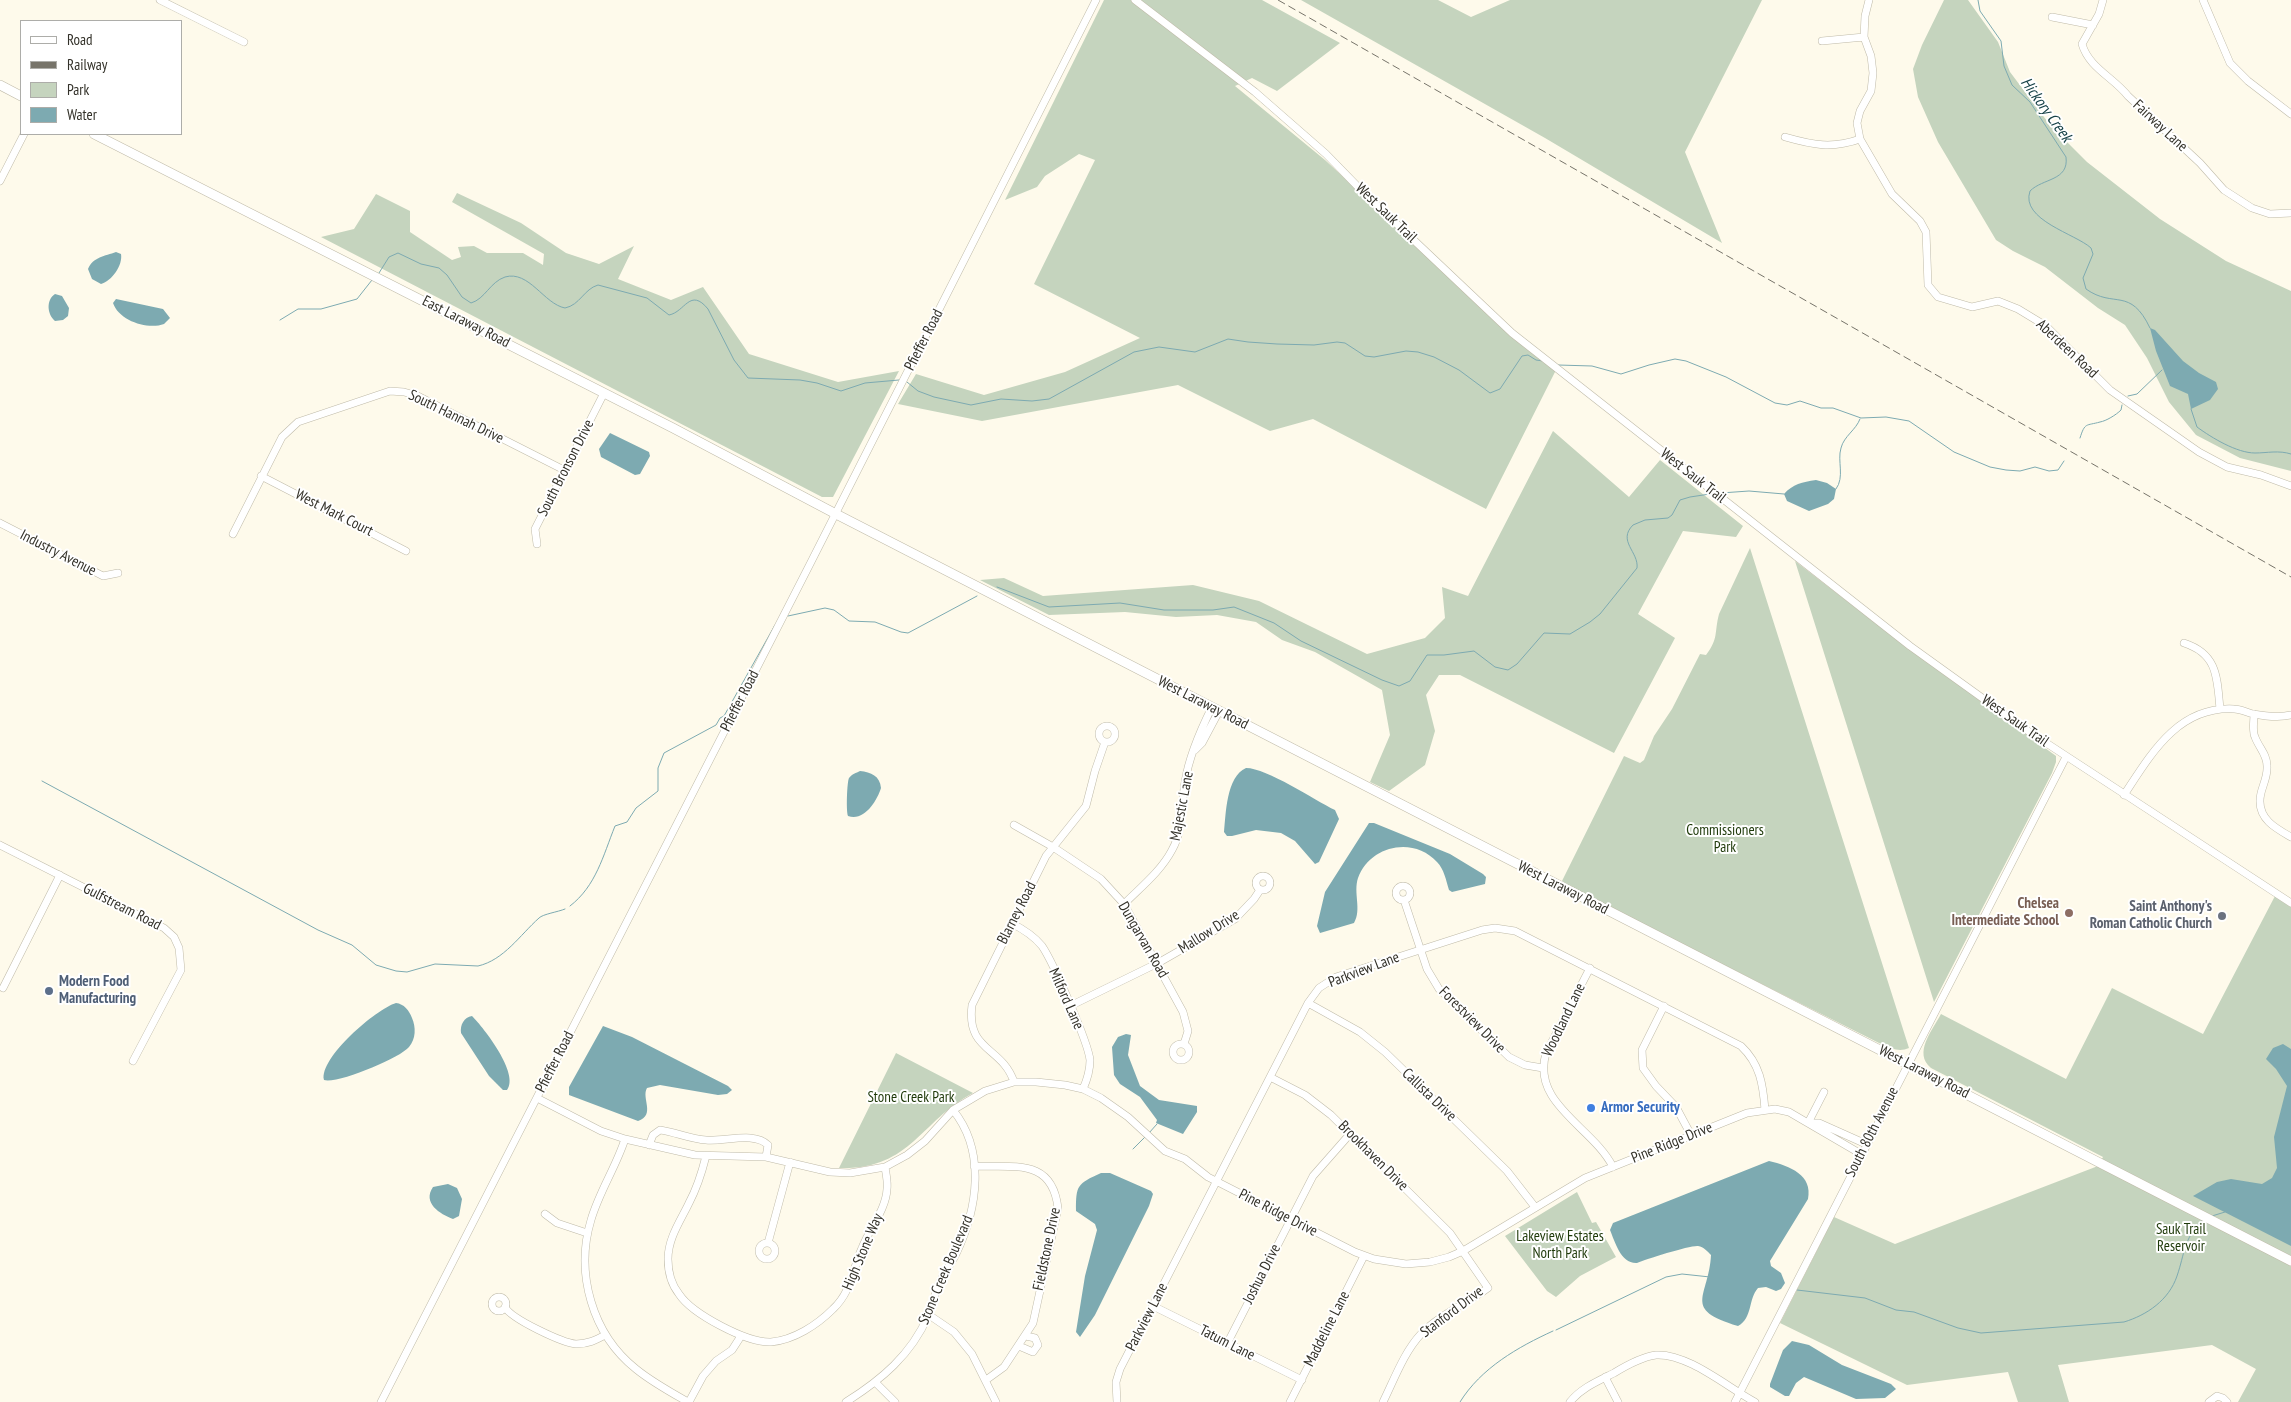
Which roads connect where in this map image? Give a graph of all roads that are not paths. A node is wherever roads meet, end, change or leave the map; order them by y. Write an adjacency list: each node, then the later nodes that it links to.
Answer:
1 (160, 0): 11 (street)
2 (1096, 0): 25 (street, Pfieffer Road)
3 (1134, 0): 37 (street, West Sauk Trail)
4 (1869, 0): 9 (street, Aberdeen Road)
5 (2103, 0): 8 (street, Fairway Lane)
6 (2203, 0): 14 (street)
7 (2052, 16): 8 (street)
8 (2093, 26): 20 (street, Fairway Lane)
9 (1864, 37): 10 (street); 18 (street, Aberdeen Road)
10 (1822, 41)
11 (244, 42)
12 (0, 86): 13 (main road)
13 (20, 96)
14 (2291, 114)
15 (23, 135): 19 (street)
16 (96, 135): 21 (main road, East Laraway Road)
17 (1785, 137): 18 (street)
18 (1860, 139): 24 (street, Aberdeen Road)
19 (0, 181)
20 (2291, 213)
21 (604, 393): 22 (street, South Bronson Drive); 25 (main road, East Laraway Road)
22 (564, 470): 23 (street, South Hannah Drive); 28 (street, South Bronson Drive)
23 (261, 476): 27 (street, South Hannah Drive); 29 (street, West Mark Court)
24 (2291, 486)
25 (836, 514): 32 (main road, West Laraway Road); 64 (street, Pfieffer Road)
26 (0, 523): 30 (street, Industry Avenue)
27 (233, 534)
28 (537, 544)
29 (406, 551)
30 (118, 573)
31 (2184, 644): 33 (street)
32 (1215, 709): 47 (street, Majestic Lane); 58 (main road, West Laraway Road)
33 (2220, 709): 34 (street); 38 (street)
34 (2254, 714): 35 (street); 40 (street)
35 (2291, 715)
36 (1105, 742): 42 (street, Blarney Road)
37 (2066, 757): 38 (street, West Sauk Trail); 58 (street, South 80th Avenue)
38 (2124, 795): 46 (street, West Sauk Trail)
39 (1014, 825): 42 (street, Dungarvan Road)
40 (2291, 837)
41 (0, 845): 43 (street, Gulfstream Road)
42 (1053, 847): 47 (street, Dungarvan Road); 48 (street, Blarney Road)
43 (60, 875): 52 (street); 57 (street, Gulfstream Road)
44 (1260, 890): 50 (street, Mallow Drive)
45 (1404, 900): 49 (street, Forestview Drive)
46 (2291, 903)
47 (1124, 904): 50 (street, Dungarvan Road)
48 (1011, 923): 54 (street, Milford Lane); 61 (street, Blarney Road)
49 (1420, 950): 51 (street, Parkview Lane); 53 (street, Parkview Lane); 59 (street, Forestview Drive)
50 (1158, 963): 54 (street, Mallow Drive); 56 (street, Dungarvan Road)
51 (1590, 968): 55 (street, Parkview Lane); 59 (street, Woodland Lane)
52 (3, 988)
53 (1308, 1003): 60 (street, Parkview Lane); 81 (street, Callista Drive)
54 (1070, 1006): 62 (street, Milford Lane)
55 (1664, 1006): 66 (street, Parkview Lane); 69 (street)
56 (1184, 1044)
57 (133, 1061)
58 (1908, 1064): 71 (street, South 80th Avenue); 88 (main road, West Laraway Road)
59 (1543, 1068): 79 (street, Woodland Lane)
60 (1270, 1077): 68 (street, Brookhaven Drive); 80 (street, Parkview Lane)
61 (1014, 1082): 62 (street, Pine Ridge Drive); 65 (street, Pine Ridge Drive)
62 (1083, 1089): 80 (street, Pine Ridge Drive)
63 (1824, 1092): 67 (street)
64 (537, 1098): 70 (street, Pine Ridge Drive); 102 (street, Pfieffer Road)
65 (953, 1110): 77 (street, Stone Creek Boulevard); 78 (street, Pine Ridge Drive)
66 (1765, 1110): 67 (street, Pine Ridge Drive); 69 (street, Pine Ridge Drive)
67 (1808, 1122): 71 (street, Pine Ridge Drive); 73 (street, Pine Ridge Drive)
68 (1350, 1134): 83 (street, Joshua Drive); 86 (street, Brookhaven Drive)
69 (1691, 1135): 79 (street, Pine Ridge Drive)
70 (625, 1139): 72 (street, Pine Ridge Drive); 84 (street)
71 (1866, 1144): 73 (street, South 80th Avenue)
72 (649, 1145): 74 (street, Pine Ridge Drive); 75 (street)
73 (1861, 1154): 101 (street, South 80th Avenue)
74 (706, 1156): 75 (street, Pine Ridge Drive); 93 (street, High Stone Way)
75 (766, 1157): 76 (street, Pine Ridge Drive)
76 (790, 1162): 78 (street, Pine Ridge Drive); 85 (street)
77 (974, 1166): 91 (street, Stone Creek Boulevard); 94 (street, Fieldstone Drive)
78 (885, 1167): 93 (street, High Stone Way)
79 (1613, 1167): 81 (street, Pine Ridge Drive)
80 (1216, 1181): 83 (street, Pine Ridge Drive); 89 (street, Parkview Lane)
81 (1535, 1207): 86 (street, Pine Ridge Drive)
82 (545, 1214): 84 (street)
83 (1290, 1219): 87 (street, Pine Ridge Drive); 95 (street, Joshua Drive)
84 (587, 1233): 92 (street)
85 (768, 1243)
86 (1463, 1251): 87 (street, Pine Ridge Drive); 109 (street, Stanford Drive)
87 (1364, 1256): 99 (street, Maddeline Lane)
88 (2291, 1261)
89 (1153, 1306): 95 (street, Tatum Lane); 107 (street, Parkview Lane)
90 (505, 1307): 92 (street)
91 (929, 1315): 98 (street); 100 (street, Stone Creek Boulevard)
92 (606, 1335): 103 (street)
93 (741, 1336): 103 (street)
94 (1026, 1336): 96 (street, Fieldstone Drive); 96 (street)
95 (1228, 1342): 99 (street, Tatum Lane)
96 (1019, 1346): 98 (street, Fieldstone Drive)
97 (1605, 1377): 101 (street); 110 (street); 111 (street)
98 (986, 1380): 106 (street)
99 (1302, 1380): 108 (street, Maddeline Lane)
100 (876, 1383): 104 (street, Stone Creek Boulevard); 105 (street)
101 (1739, 1393): 112 (street, South 80th Avenue); 113 (street)
102 (381, 1402)
103 (688, 1402)
104 (846, 1402)
105 (895, 1402)
106 (996, 1402)
107 (1117, 1402)
108 (1290, 1402)
109 (1383, 1402)
110 (1570, 1402)
111 (1618, 1402)
112 (1734, 1402)
113 (1755, 1402)
114 (2209, 1402): 115 (street)
115 (2227, 1402)

